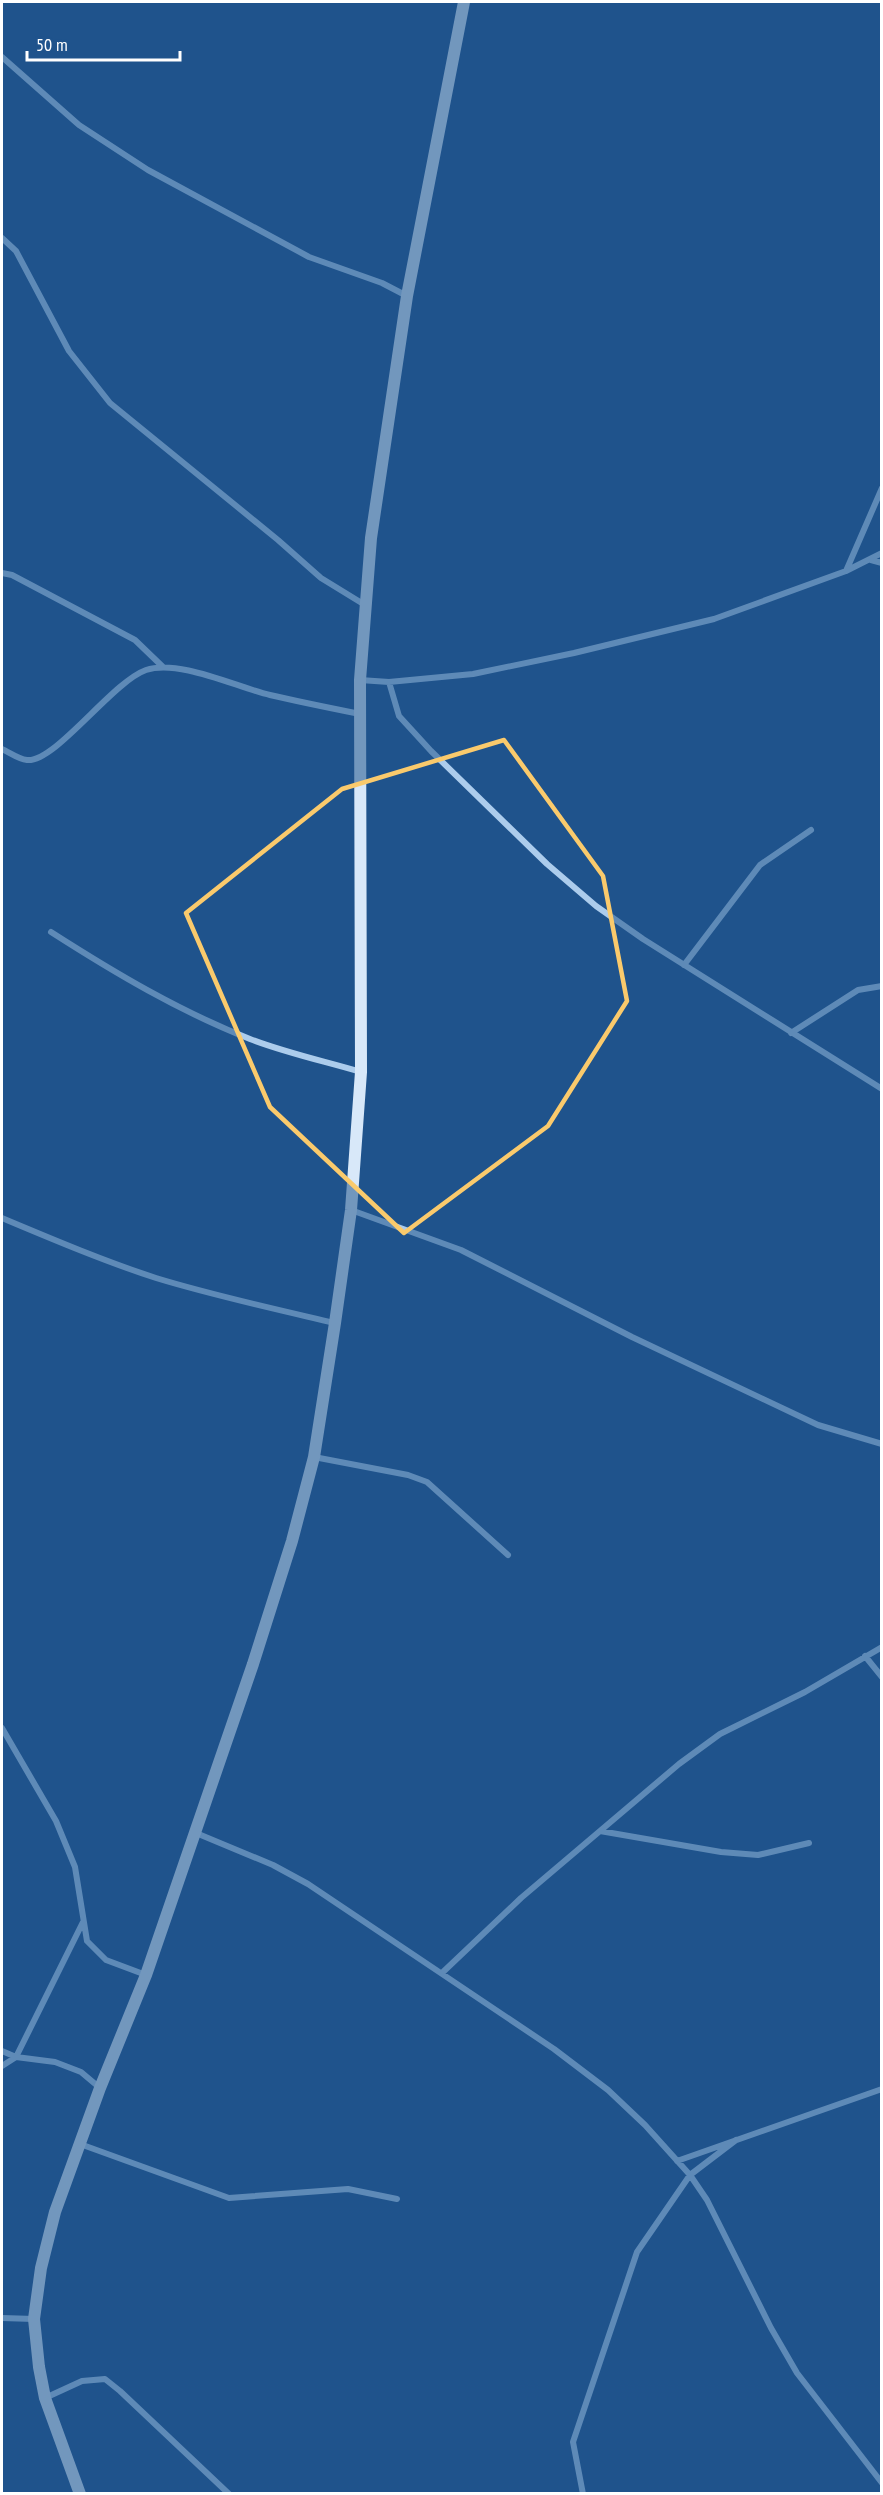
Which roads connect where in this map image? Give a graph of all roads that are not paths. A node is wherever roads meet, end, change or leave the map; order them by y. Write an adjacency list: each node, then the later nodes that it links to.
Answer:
1 (464, 2): 4 (main road)
2 (2, 57): 4 (street)
3 (2, 238): 11 (street)
4 (407, 296): 11 (main road)
5 (882, 488): 9 (street)
6 (882, 553): 7 (street)
7 (871, 560): 8 (street); 9 (street)
8 (882, 563)
9 (846, 571): 14 (street)
10 (2, 573): 12 (street)
11 (366, 606): 13 (main road)
12 (163, 666): 15 (street); 16 (street)
13 (360, 680): 14 (street); 15 (main road)
14 (389, 682): 19 (street)
15 (360, 714): 22 (main road)
16 (2, 748)
17 (811, 830): 19 (street)
18 (51, 932): 22 (street)
19 (684, 965): 21 (street)
20 (882, 986): 21 (street)
21 (791, 1034): 23 (street)
22 (362, 1072): 24 (main road)
23 (882, 1089)
24 (351, 1210): 26 (main road); 27 (street)
25 (2, 1218): 26 (street)
26 (335, 1323): 28 (main road)
27 (882, 1444)
28 (314, 1457): 29 (street); 35 (main road)
29 (508, 1555)
30 (882, 1647): 31 (street)
31 (865, 1656): 32 (street); 34 (street)
32 (882, 1677)
33 (2, 1728): 37 (street)
34 (600, 1832): 36 (street); 38 (street)
35 (196, 1833): 38 (street); 39 (main road)
36 (809, 1843)
37 (83, 1922): 39 (street); 41 (street)
38 (443, 1972): 47 (street)
39 (146, 1975): 43 (main road)
40 (2, 2051): 41 (street)
41 (16, 2057): 42 (street); 43 (street)
42 (2, 2066)
43 (100, 2088): 46 (main road)
44 (882, 2089): 45 (street)
45 (736, 2140): 47 (street); 48 (street)
46 (80, 2144): 49 (street); 51 (main road)
47 (677, 2161): 48 (street)
48 (690, 2175): 53 (street); 56 (street)
49 (397, 2199)
50 (2, 2318): 51 (street)
51 (34, 2319): 52 (main road)
52 (45, 2398): 54 (main road); 55 (street)
53 (882, 2483)
54 (80, 2493)
55 (229, 2493)
56 (583, 2493)

